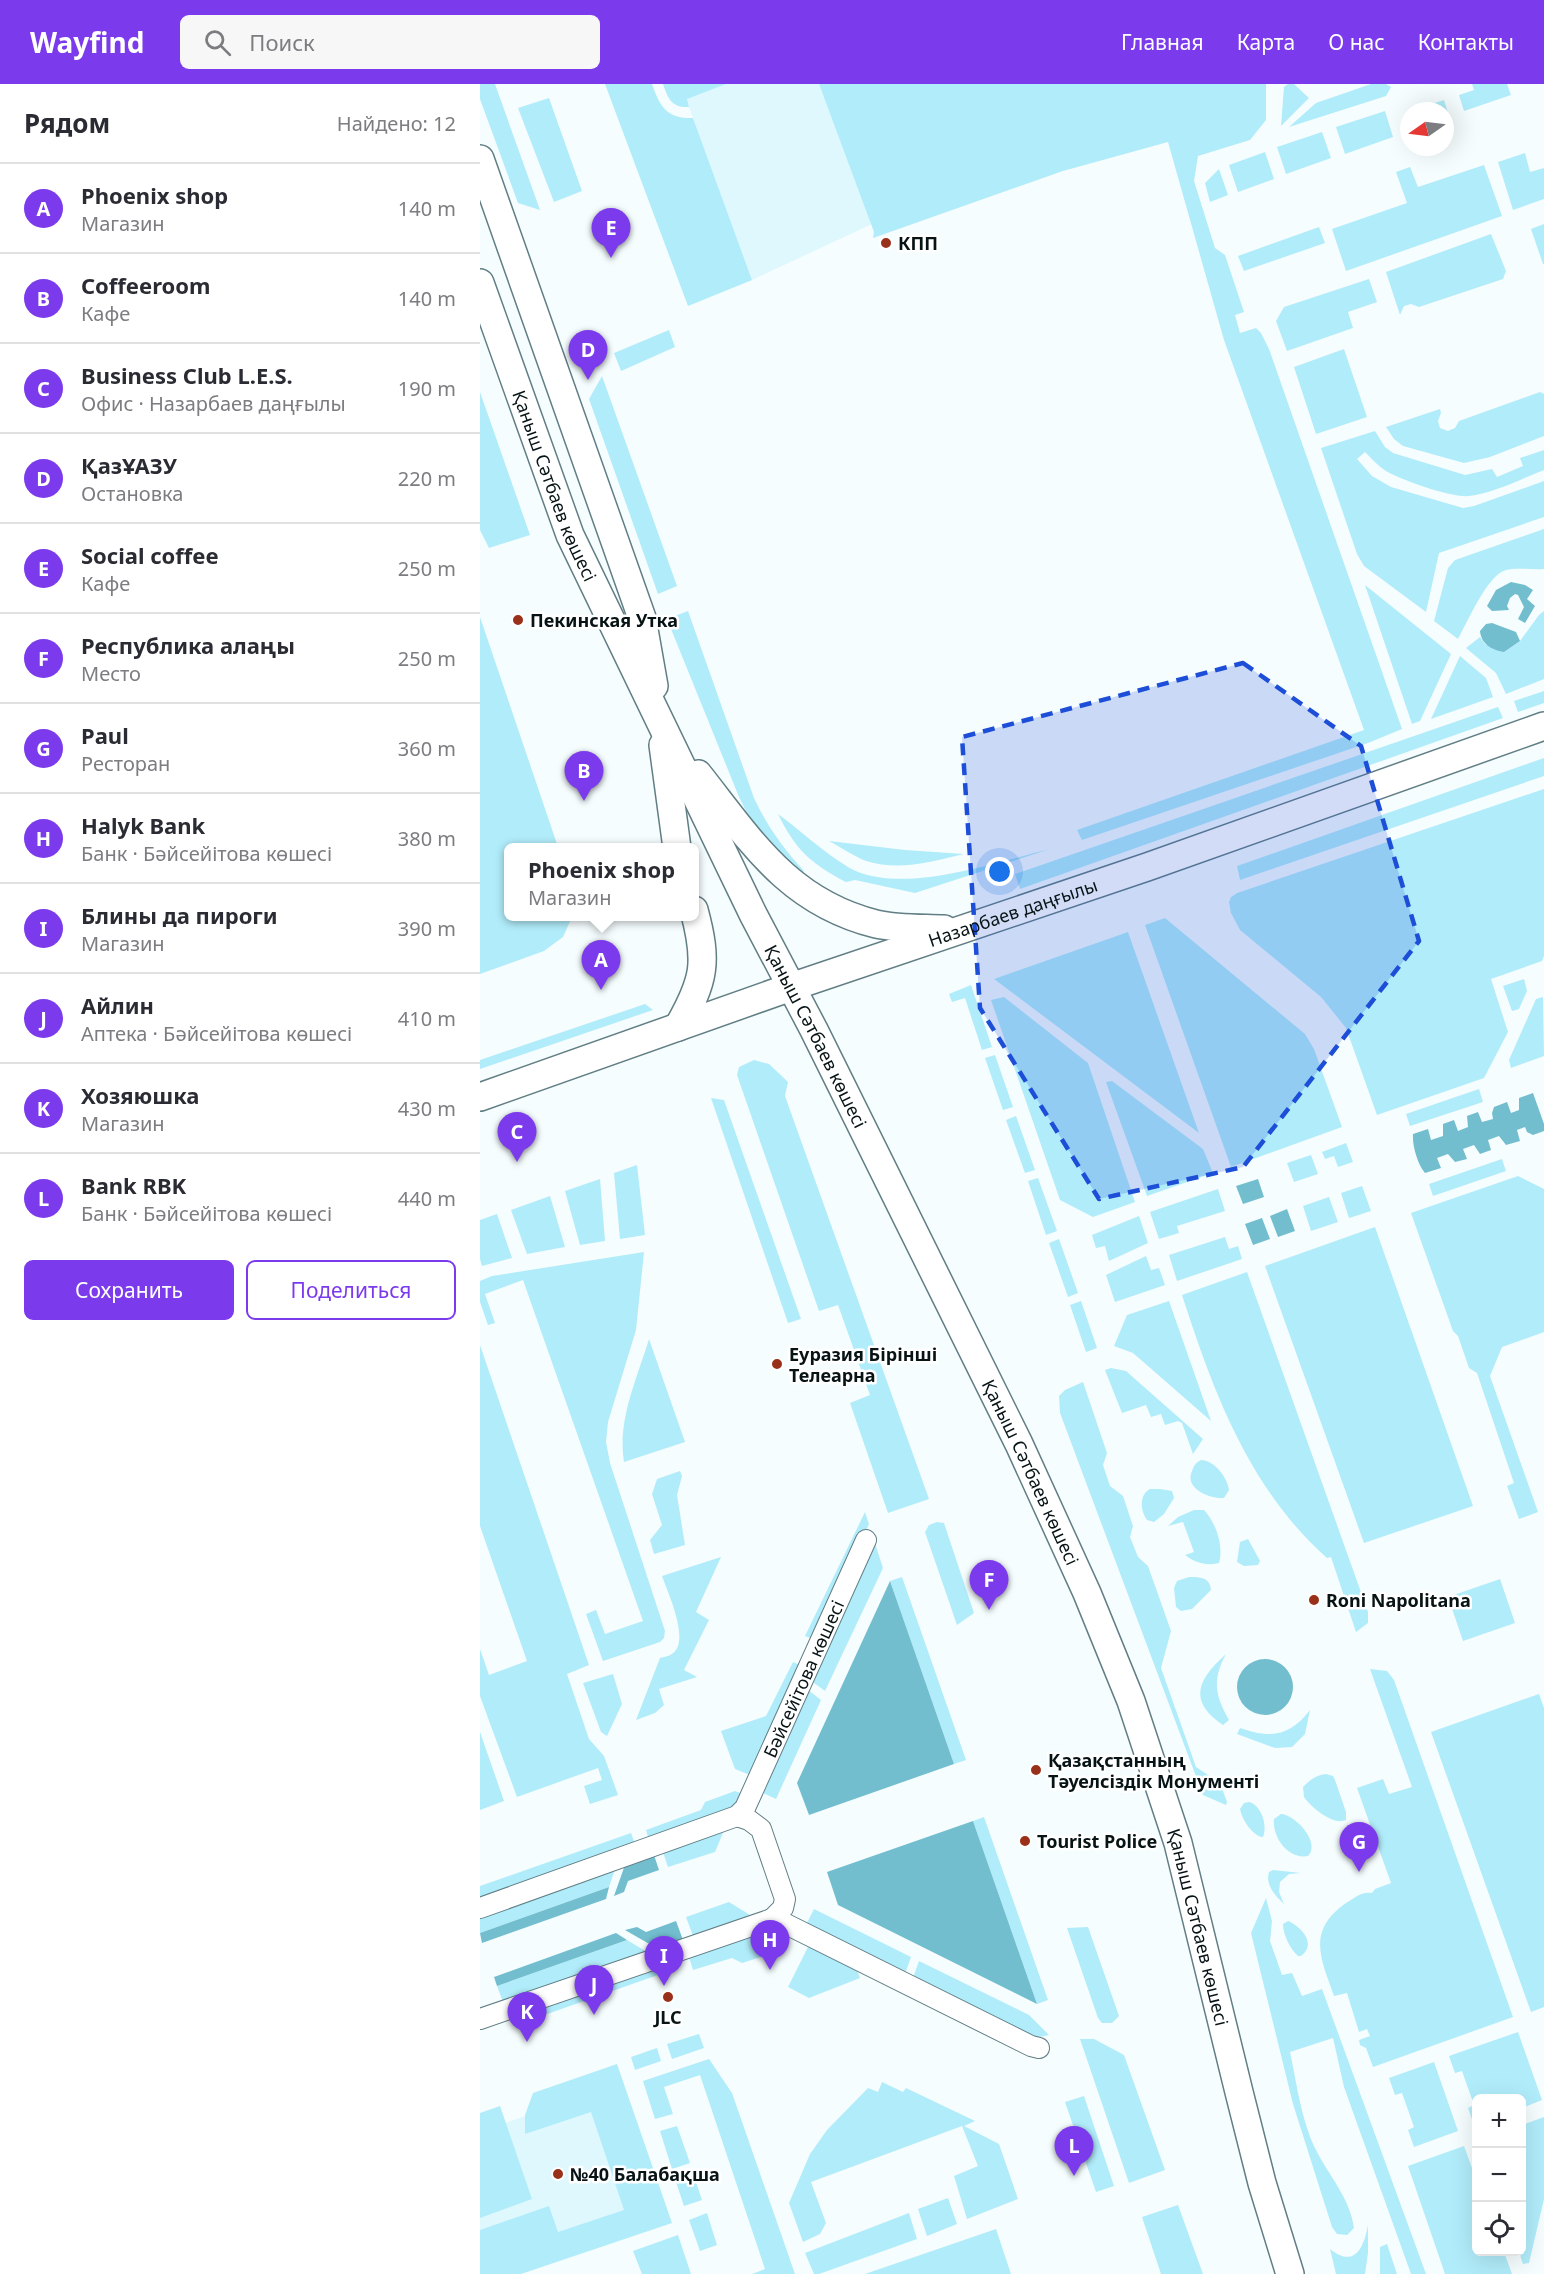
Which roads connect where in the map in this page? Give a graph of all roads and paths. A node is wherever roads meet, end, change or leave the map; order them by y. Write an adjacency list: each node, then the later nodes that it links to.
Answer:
1 (480, 159): 3 (main road, Қаныш Сәтбаев көшесі)
2 (480, 283): 3 (main road, Қаныш Сәтбаев көшесі)
3 (659, 716): 5 (main road); 7 (main road, Қаныш Сәтбаев көшесі); 8 (main road, Қаныш Сәтбаев көшесі)
4 (1544, 726): 7 (main road, Назарбаев даңғылы)
5 (676, 843)
6 (697, 921): 9 (main road)
7 (961, 930): 8 (main road, Назарбаев даңғылы)
8 (791, 987): 9 (main road, Назарбаев даңғылы); 17 (main road, Қаныш Сәтбаев көшесі)
9 (678, 1027): 10 (main road, Назарбаев даңғылы)
10 (480, 1097)
11 (866, 1540): 12 (street, Бәйсейітова көшесі)
12 (737, 1816): 13 (street); 14 (street)
13 (480, 1908)
14 (772, 1920): 15 (street); 16 (street)
15 (480, 2019)
16 (1039, 2048)
17 (1290, 2274)

